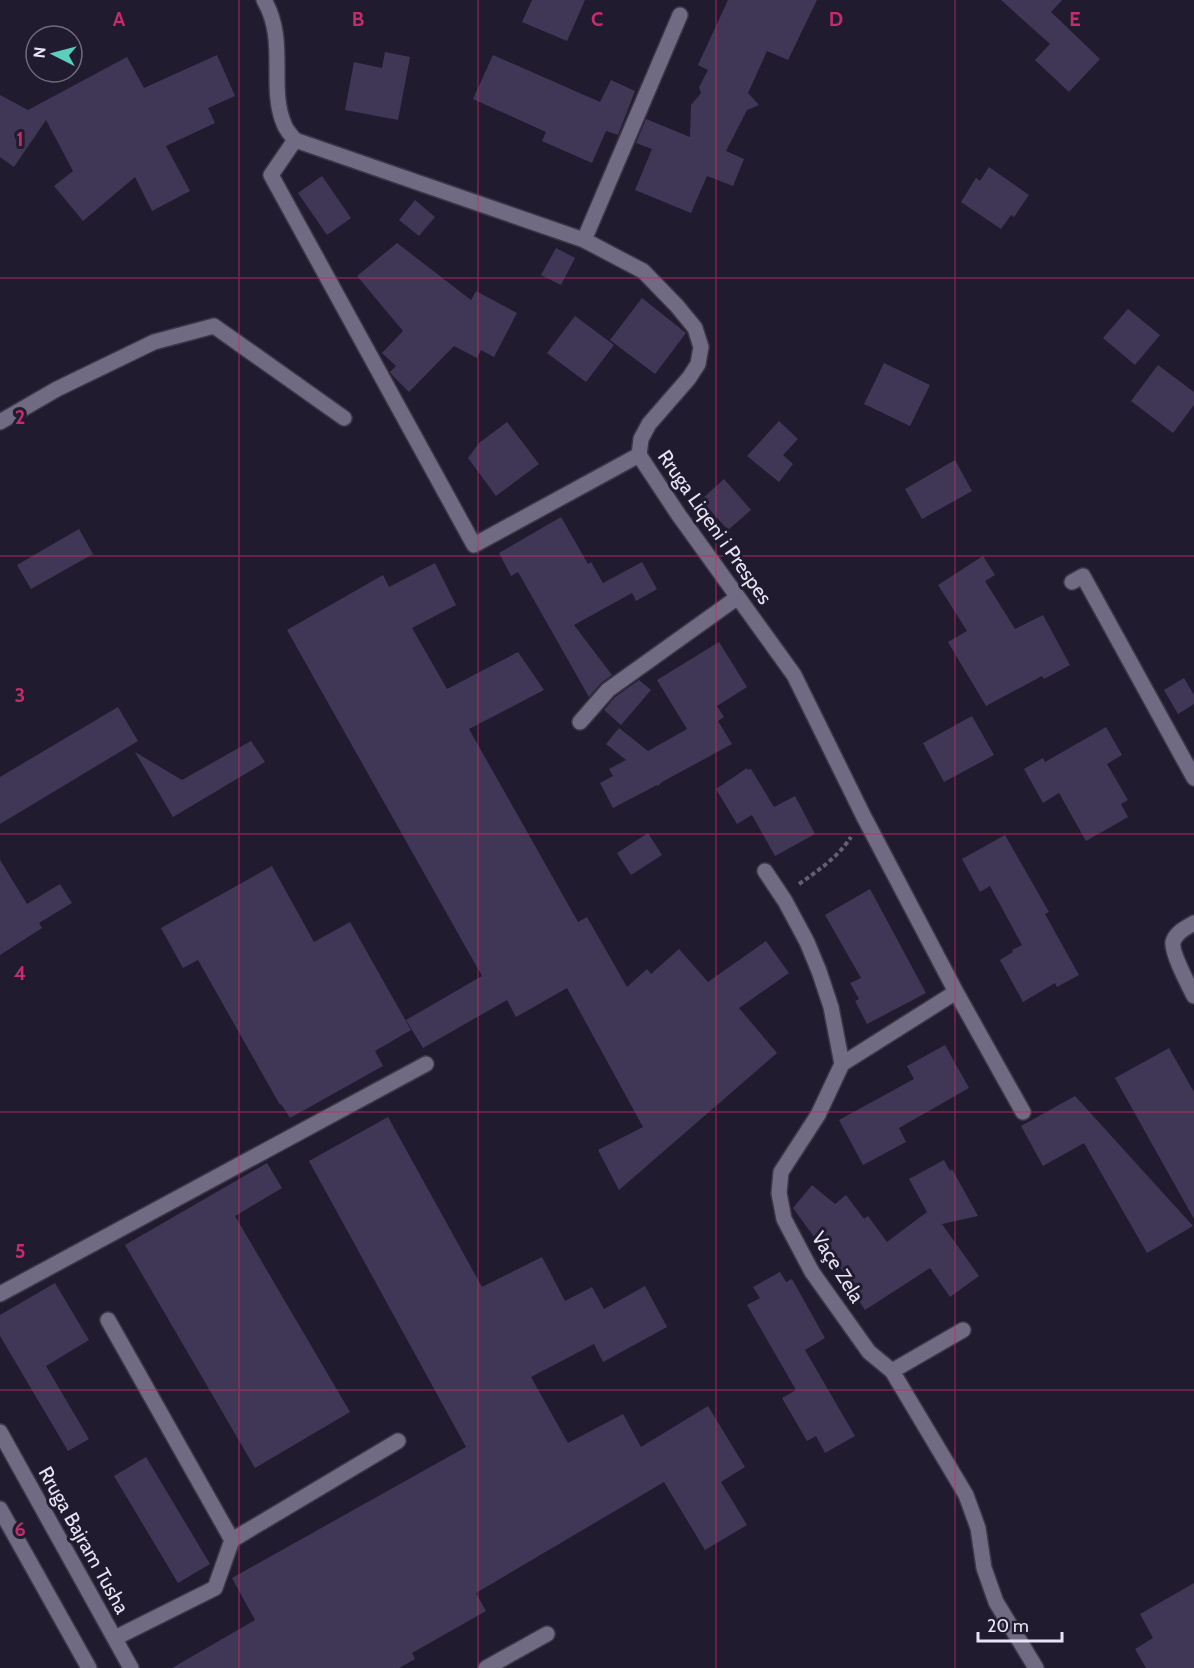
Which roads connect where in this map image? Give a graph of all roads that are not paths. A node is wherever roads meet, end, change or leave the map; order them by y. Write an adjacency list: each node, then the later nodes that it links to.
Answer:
1 (264, 0): 3 (street)
2 (680, 15): 4 (street)
3 (295, 140): 4 (street, Rruga Liqeni i Prespes); 7 (street)
4 (584, 240): 7 (street, Rruga Liqeni i Prespes)
5 (344, 418): 6 (street)
6 (0, 422)
7 (639, 455): 9 (street, Rruga Liqeni i Prespes)
8 (1072, 582): 11 (street)
9 (738, 597): 10 (street); 14 (street, Rruga Liqeni i Prespes)
10 (580, 722)
11 (1194, 778)
12 (765, 871): 17 (street)
13 (1194, 923): 15 (street)
14 (956, 992): 17 (street); 18 (street, Rruga Liqeni i Prespes)
15 (1194, 996)
16 (426, 1064): 19 (street)
17 (842, 1064): 22 (street, Vaçe Zela)
18 (1023, 1112)
19 (0, 1294)
20 (108, 1320): 26 (street)
21 (963, 1330): 22 (street)
22 (892, 1371): 32 (street, Vaçe Zela)
23 (0, 1432): 28 (street, Rruga Bajram Tusha)
24 (398, 1441): 26 (street)
25 (0, 1509): 29 (street)
26 (232, 1540): 28 (street)
27 (547, 1634): 31 (street)
28 (115, 1638): 30 (street, Rruga Bajram Tusha)
29 (89, 1668)
30 (131, 1668)
31 (486, 1668)
32 (1036, 1668)

